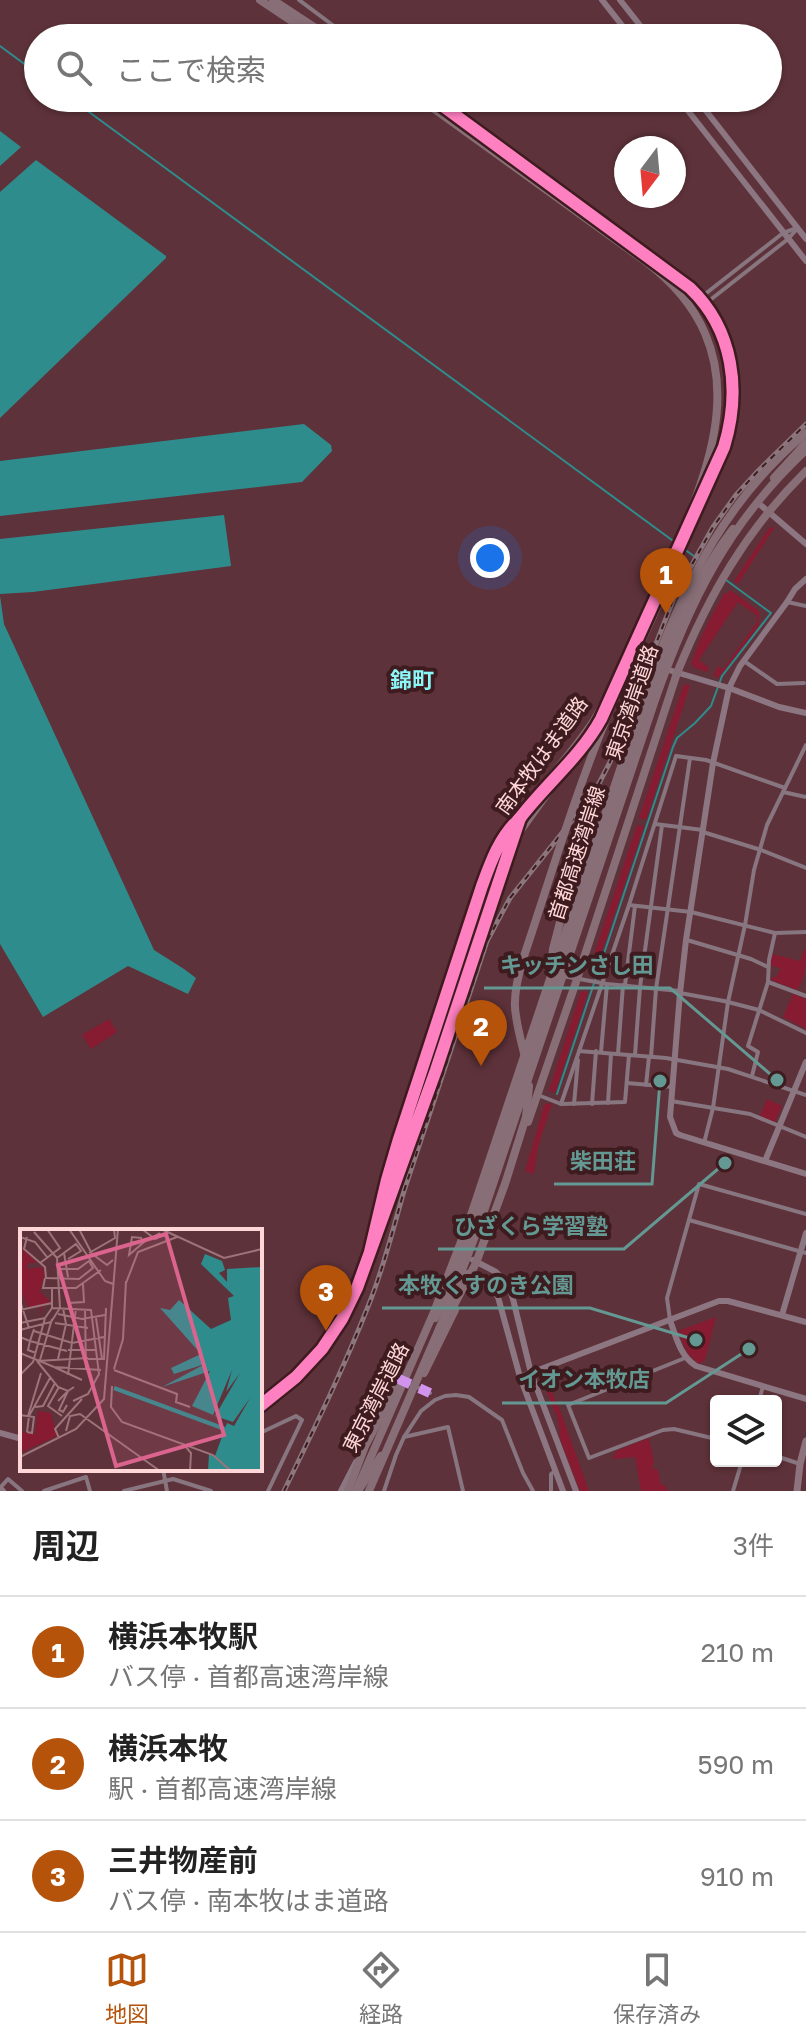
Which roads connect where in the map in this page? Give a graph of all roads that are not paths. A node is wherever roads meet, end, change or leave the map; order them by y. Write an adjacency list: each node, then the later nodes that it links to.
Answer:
1 (260, 0): 6 (highway)
2 (273, 0): 7 (highway)
3 (299, 0): 8 (street)
4 (602, 0): 9 (street)
5 (622, 0): 10 (street)
6 (296, 24)
7 (310, 24)
8 (331, 24)
9 (621, 24)
10 (639, 24)
11 (440, 112): 33 (highway, 南本牧はま道路, bridge)
12 (441, 112): 26 (highway, 南本牧はま道路, bridge)
13 (451, 112): 20 (street)
14 (689, 112): 17 (street)
15 (707, 112): 16 (street)
16 (797, 228): 17 (street); 18 (street)
17 (786, 236): 19 (street); 20 (street); 21 (street)
18 (806, 239)
19 (806, 261)
20 (700, 298): 21 (street)
21 (705, 304): 45 (street)
22 (806, 433): 70 (highway, 首都高速湾岸線, bridge)
23 (806, 443): 27 (highway, 東京湾岸道路)
24 (806, 450): 116 (highway, 首都高速湾岸線, bridge)
25 (806, 471): 28 (highway, 東京湾岸道路)
26 (707, 474): 74 (highway, 南本牧はま道路, bridge); 116 (highway, bridge)
27 (755, 501): 28 (street); 35 (highway, 東京湾岸道路)
28 (769, 512): 29 (street); 36 (highway, 東京湾岸道路)
29 (806, 544)
30 (806, 579): 31 (street)
31 (787, 602): 32 (street); 34 (street)
32 (806, 606)
33 (636, 631): 70 (highway, bridge); 74 (highway, 南本牧はま道路, bridge)
34 (744, 661): 37 (street); 38 (street)
35 (659, 667): 36 (street); 62 (highway, 東京湾岸道路)
36 (677, 673): 38 (street); 63 (highway, 東京湾岸道路)
37 (804, 683)
38 (729, 688): 39 (street); 42 (street)
39 (806, 713)
40 (806, 745): 43 (street)
41 (690, 757): 42 (street); 46 (street); 48 (street)
42 (713, 763): 43 (street); 49 (street)
43 (784, 790): 44 (street); 50 (street)
44 (806, 797)
45 (520, 818): 106 (street); 106 (street)
46 (655, 824): 47 (street); 52 (street)
47 (662, 825): 48 (street); 53 (street)
48 (680, 827): 49 (street); 54 (street)
49 (703, 831): 50 (street); 55 (street)
50 (761, 850): 51 (street); 56 (street)
51 (806, 868)
52 (632, 906): 53 (street); 65 (street); 66 (street)
53 (651, 908): 54 (street); 67 (street)
54 (667, 909): 55 (street); 68 (street)
55 (691, 912): 56 (street); 59 (street)
56 (745, 925): 58 (street); 60 (street)
57 (806, 932): 58 (street)
58 (775, 933): 61 (street)
59 (686, 940): 60 (street); 69 (street)
60 (739, 955): 61 (street); 72 (street)
61 (768, 967): 64 (street)
62 (557, 975): 63 (street); 108 (highway, 東京湾岸道路)
63 (577, 979): 65 (street); 90 (highway, 東京湾岸道路)
64 (768, 982): 71 (street); 73 (street)
65 (604, 983): 66 (street); 76 (street); 77 (street)
66 (624, 985): 67 (street); 79 (street)
67 (640, 987): 68 (street); 80 (street)
68 (656, 989): 69 (street); 81 (street)
69 (680, 992): 72 (street); 82 (street)
70 (547, 993): 151 (highway, 首都高速湾岸線, bridge)
71 (806, 996)
72 (728, 1002): 73 (street); 84 (street)
73 (759, 1010): 75 (street); 85 (street)
74 (448, 1012): 106 (highway, 南本牧はま道路)
75 (806, 1033)
76 (580, 1050): 77 (street); 94 (street); 95 (street)
77 (599, 1052): 78 (street); 96 (street)
78 (611, 1053): 79 (street); 93 (street)
79 (618, 1054): 80 (street)
80 (632, 1055): 81 (street); 86 (street)
81 (650, 1057): 82 (street); 87 (street)
82 (674, 1060): 84 (street); 88 (street)
83 (806, 1063): 89 (street)
84 (719, 1067): 85 (street); 97 (street)
85 (752, 1076): 89 (street)
86 (627, 1083): 87 (street); 93 (street)
87 (646, 1085): 88 (street)
88 (673, 1087): 92 (street)
89 (794, 1090): 91 (street); 98 (street)
90 (538, 1095): 94 (street); 109 (highway, 東京湾岸道路)
91 (806, 1095)
92 (671, 1101): 97 (street); 100 (street)
93 (608, 1103): 96 (street)
94 (561, 1104): 95 (street)
95 (574, 1104): 96 (street)
96 (592, 1104)
97 (713, 1108): 98 (street); 100 (street)
98 (779, 1127): 99 (street); 101 (street)
99 (806, 1137)
100 (704, 1143): 101 (street)
101 (765, 1161): 102 (street)
102 (806, 1174)
103 (806, 1214): 104 (street)
104 (689, 1220): 107 (street); 113 (street)
105 (806, 1233): 107 (street)
106 (370, 1252): 124 (street, 南本牧はま道路)
107 (804, 1252): 112 (street)
108 (462, 1256): 109 (street); 110 (highway, 東京湾岸道路)
109 (476, 1261): 111 (highway, 東京湾岸道路); 117 (street)
110 (457, 1269): 111 (street); 132 (highway, 東京湾岸道路)
111 (472, 1275): 119 (street); 131 (highway, 東京湾岸道路)
112 (782, 1315): 113 (street); 114 (street)
113 (670, 1320): 115 (street); 117 (street)
114 (806, 1322)
115 (685, 1358): 120 (street); 129 (street)
116 (424, 1365): 152 (highway, 首都高速湾岸線, bridge)
117 (531, 1373): 119 (street); 158 (street)
118 (392, 1376): 121 (street, bridge)
119 (520, 1377): 138 (street)
120 (763, 1386): 122 (street); 123 (street)
121 (430, 1393)
122 (761, 1395)
123 (806, 1399)
124 (262, 1404)
125 (262, 1432): 148 (street)
126 (0, 1433): 128 (street)
127 (404, 1437): 153 (street); 154 (street); 155 (street)
128 (20, 1438)
129 (710, 1438)
130 (806, 1441): 134 (main road)
131 (389, 1444): 151 (highway, 東京湾岸道路); 152 (street)
132 (365, 1446): 149 (street); 150 (highway, 東京湾岸道路)
133 (782, 1458): 134 (street)
134 (800, 1464): 160 (main road)
135 (740, 1467): 159 (street)
136 (163, 1471): 140 (street)
137 (175, 1471): 139 (street)
138 (556, 1471): 156 (street); 157 (street)
139 (173, 1479): 140 (street); 147 (street)
140 (165, 1480): 145 (street); 146 (street)
141 (2, 1490): 142 (street)
142 (22, 1491)
143 (44, 1491): 144 (street)
144 (90, 1491)
145 (124, 1491)
146 (167, 1491)
147 (211, 1491)
148 (268, 1491)
149 (341, 1491)
150 (348, 1491)
151 (357, 1491)
152 (369, 1491)
153 (384, 1491)
154 (463, 1491)
155 (533, 1491)
156 (551, 1491)
157 (563, 1491)
158 (576, 1491)
159 (733, 1491)
160 (797, 1491)

